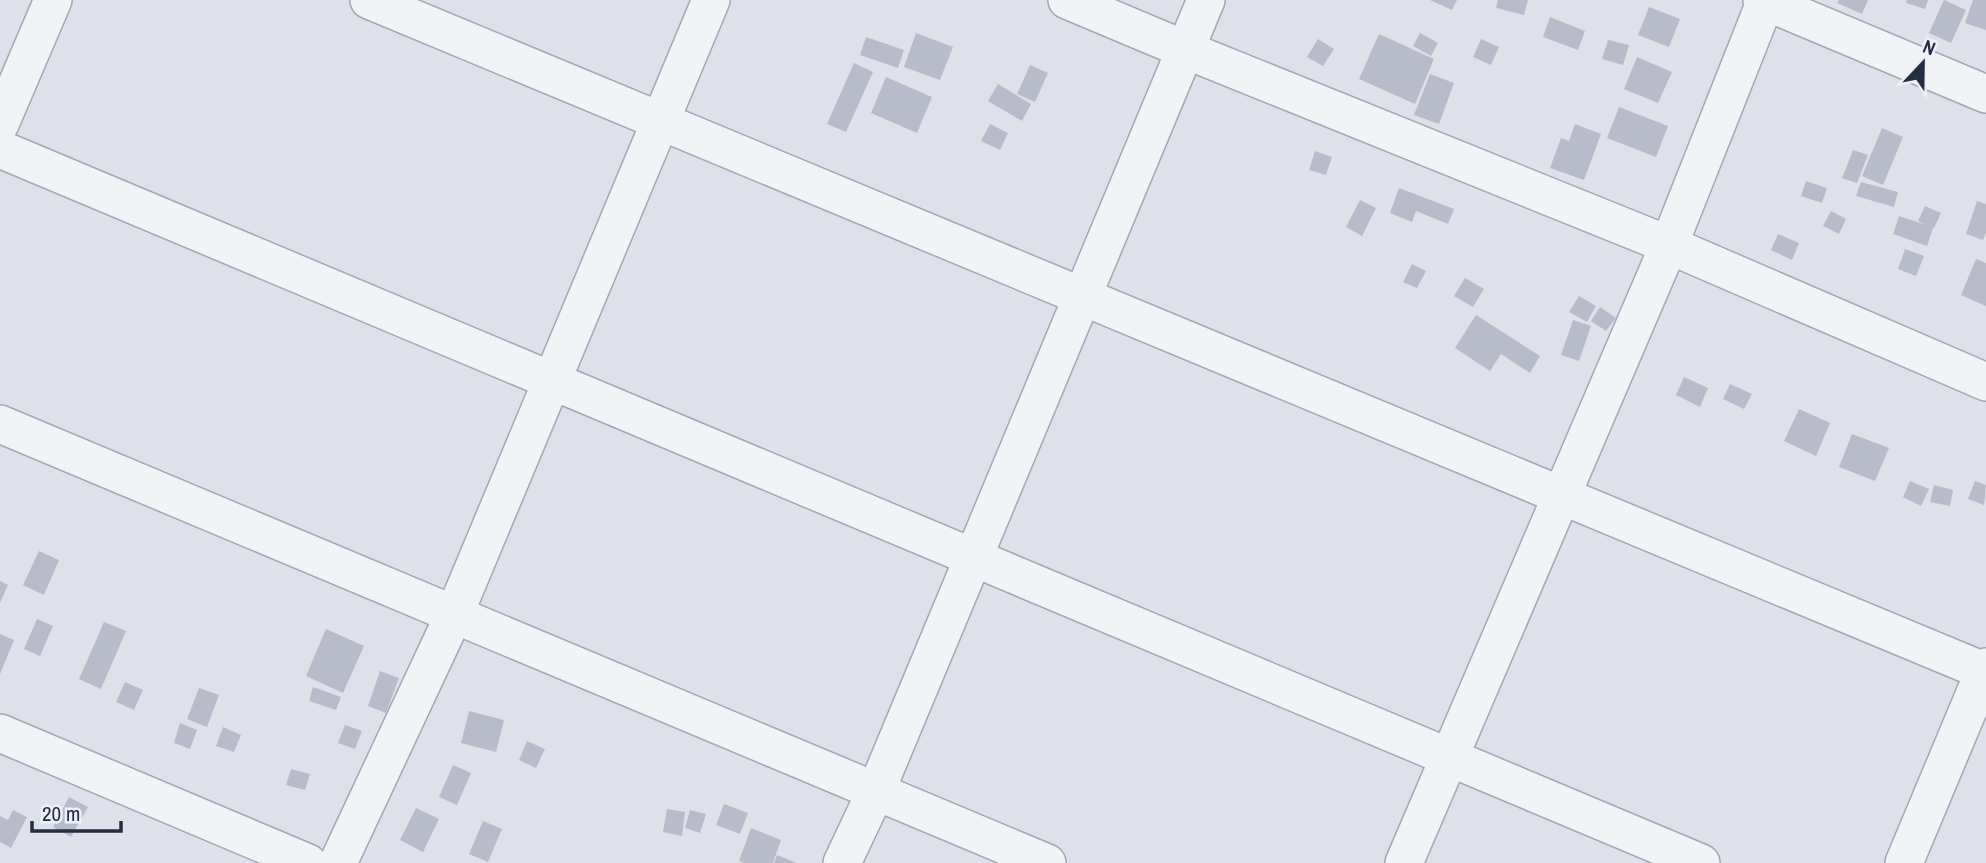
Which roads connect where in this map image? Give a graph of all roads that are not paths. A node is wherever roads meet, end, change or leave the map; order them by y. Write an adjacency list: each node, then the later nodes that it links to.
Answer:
1 (53, 0): 10 (street)
2 (369, 0): 9 (street)
3 (711, 0): 9 (street)
4 (1067, 0): 7 (street)
5 (1206, 0): 7 (street)
6 (1765, 0): 8 (street); 12 (street)
7 (1186, 50): 12 (street); 13 (street)
8 (1986, 94)
9 (661, 121): 13 (street); 14 (street)
10 (0, 124)
11 (0, 149): 14 (street)
12 (1669, 244): 15 (street); 17 (street)
13 (1083, 297): 17 (street); 18 (street)
14 (552, 381): 18 (street); 19 (street)
15 (1986, 382)
16 (0, 424): 19 (street)
17 (1562, 495): 20 (street); 22 (street)
18 (974, 558): 22 (street); 23 (street)
19 (454, 615): 23 (street); 25 (street)
20 (1986, 670): 30 (street)
21 (0, 733): 24 (street)
22 (1449, 757): 28 (street); 29 (street)
23 (876, 791): 26 (street); 27 (street)
24 (308, 863)
25 (338, 863)
26 (842, 863)
27 (1047, 863)
28 (1404, 863)
29 (1701, 863)
30 (1904, 863)

